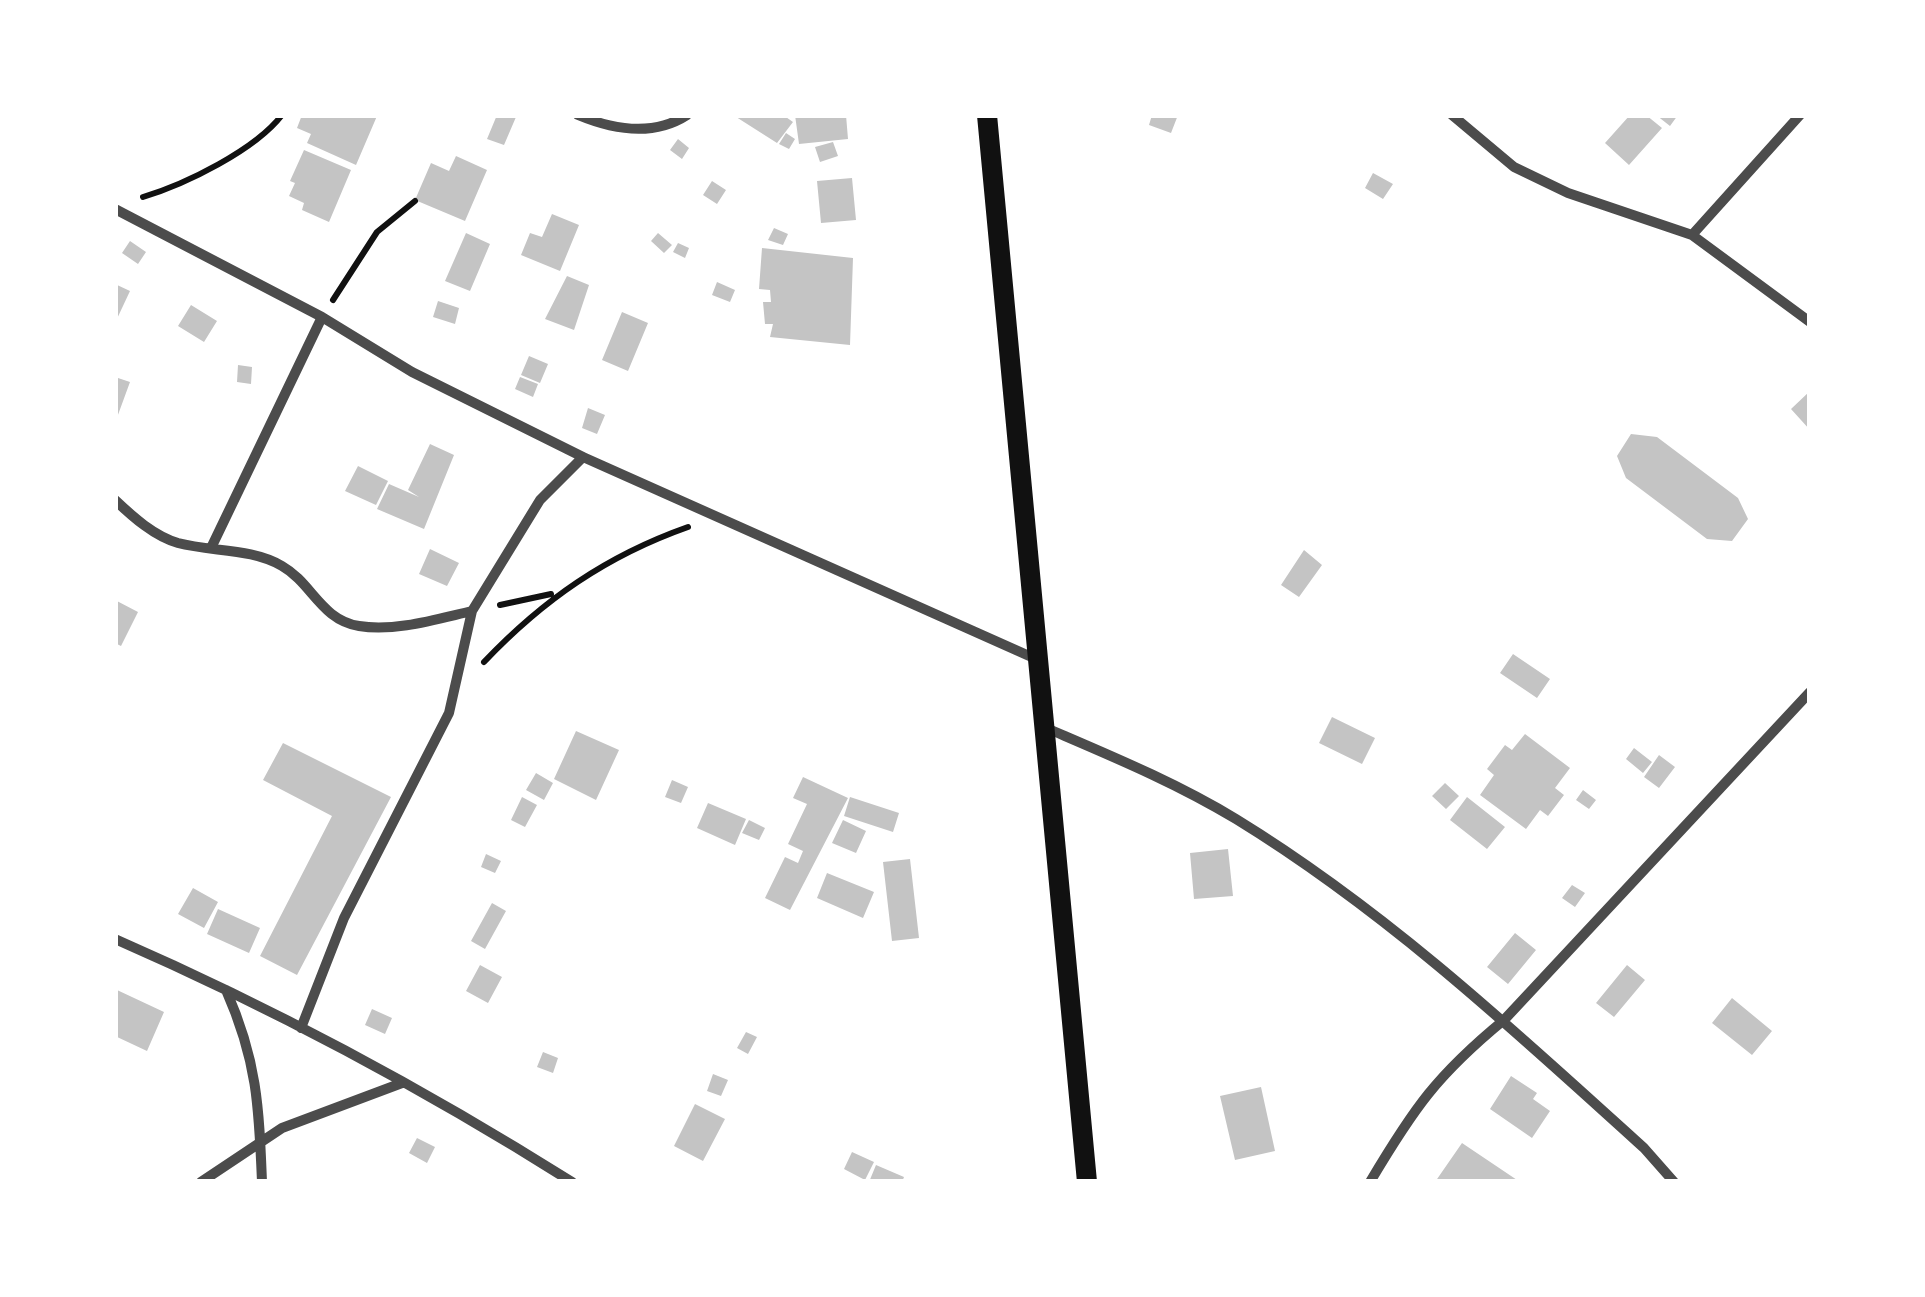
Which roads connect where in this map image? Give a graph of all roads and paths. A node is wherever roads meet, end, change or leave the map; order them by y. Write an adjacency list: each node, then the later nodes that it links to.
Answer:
1 (282, 115): 7 (path)
2 (578, 115): 3 (street)
3 (687, 115)
4 (987, 115): 19 (main road)
5 (1452, 115): 10 (street)
6 (1800, 115): 10 (street)
7 (130, 200)
8 (415, 201): 11 (path)
9 (115, 209): 11 (street)
10 (1692, 235): 12 (street)
11 (322, 318): 13 (street); 16 (street)
12 (1810, 322)
13 (583, 457): 15 (street); 18 (street)
14 (115, 500): 16 (street)
15 (720, 515): 17 (path); 19 (street)
16 (211, 548): 18 (street)
17 (558, 592): 18 (path); 20 (path)
18 (472, 612): 20 (street)
19 (1036, 659): 24 (main road)
20 (456, 692): 28 (street)
21 (1810, 692): 22 (street)
22 (1796, 708): 23 (street); 27 (street)
23 (1810, 715)
24 (1042, 726): 27 (street); 34 (main road)
25 (115, 939): 26 (street)
26 (226, 989): 28 (street); 30 (street)
27 (1504, 1020): 35 (street); 36 (street)
28 (301, 1028): 29 (street)
29 (402, 1083): 30 (street); 33 (street)
30 (260, 1141): 31 (street); 32 (street)
31 (201, 1182)
32 (262, 1182)
33 (572, 1182)
34 (1087, 1182)
35 (1370, 1182)
36 (1674, 1182)

